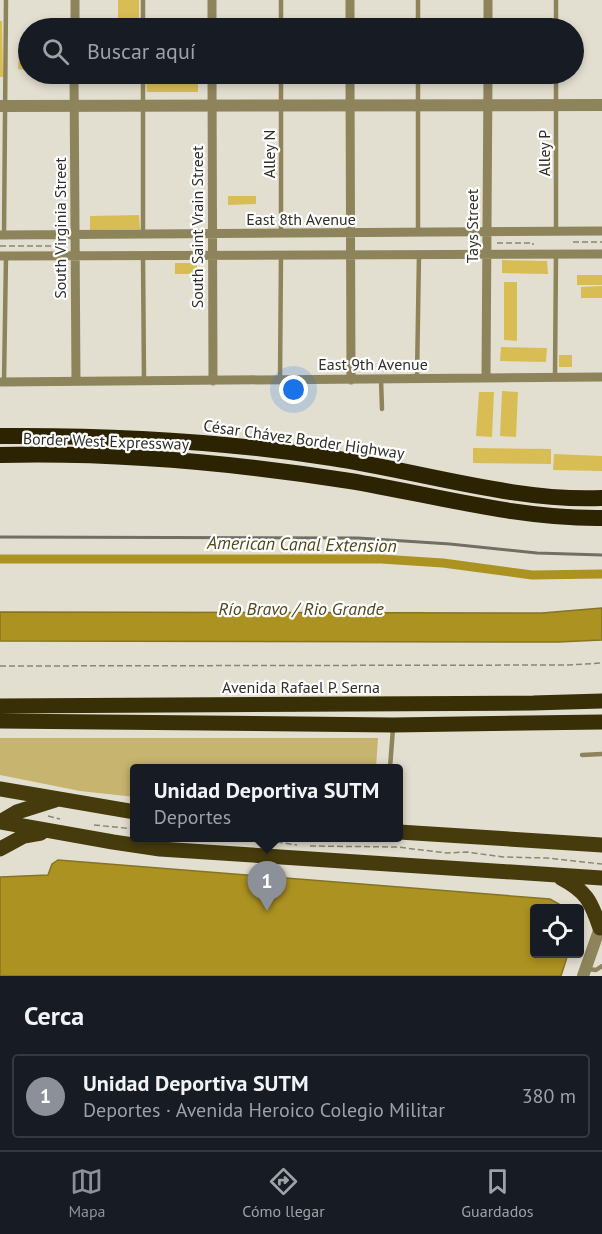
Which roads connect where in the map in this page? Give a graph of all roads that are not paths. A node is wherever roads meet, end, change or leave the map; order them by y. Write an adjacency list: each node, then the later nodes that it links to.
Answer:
1 (6, 0): 32 (lane)
2 (75, 0): 10 (street)
3 (143, 0): 11 (lane)
4 (212, 0): 12 (street)
5 (281, 0): 13 (lane)
6 (350, 0): 14 (street)
7 (418, 0): 15 (lane)
8 (488, 0): 16 (street)
9 (556, 0): 17 (lane)
10 (75, 18)
11 (143, 18)
12 (212, 18)
13 (281, 18)
14 (350, 18)
15 (418, 18)
16 (488, 18)
17 (556, 18)
18 (74, 84): 33 (street, South Virginia Street)
19 (142, 84): 34 (lane)
20 (212, 84): 35 (street, South Saint Vrain Street)
21 (281, 84): 26 (lane, Alley N)
22 (350, 84): 27 (street)
23 (418, 84): 28 (lane)
24 (488, 84): 29 (street, Tays Street)
25 (556, 84): 30 (lane, Alley P)
26 (281, 105): 27 (street); 35 (street); 42 (lane, Alley N)
27 (350, 105): 28 (street); 43 (street)
28 (418, 105): 29 (street); 37 (lane)
29 (488, 105): 30 (street); 38 (street, Tays Street)
30 (556, 105): 31 (street); 39 (lane, Alley P)
31 (602, 105)
32 (3, 106): 33 (street); 44 (lane)
33 (74, 106): 34 (street); 45 (street, South Virginia Street)
34 (142, 106): 35 (street); 40 (lane)
35 (212, 106): 41 (street, South Saint Vrain Street)
36 (602, 231): 39 (street, East 8th Avenue)
37 (418, 232): 38 (street, East 8th Avenue); 43 (street, East 8th Avenue)
38 (487, 232): 39 (street, East 8th Avenue); 48 (street, Tays Street)
39 (556, 232)
40 (143, 234): 41 (street, East 8th Avenue); 45 (street, East 8th Avenue)
41 (213, 234): 42 (street, East 8th Avenue); 50 (street, South Saint Vrain Street)
42 (281, 234): 43 (street, East 8th Avenue)
43 (350, 234): 52 (street)
44 (2, 235): 45 (street, East 8th Avenue)
45 (75, 235): 54 (street, South Virginia Street)
46 (556, 253): 48 (street); 49 (street); 56 (lane)
47 (419, 254): 48 (street); 52 (street); 60 (lane)
48 (487, 254): 58 (street, Tays Street)
49 (602, 254)
50 (212, 255): 51 (street); 55 (street); 65 (street, South Saint Vrain Street)
51 (281, 255): 52 (street); 61 (lane)
52 (349, 255): 62 (street)
53 (3, 256): 54 (street); 66 (lane)
54 (75, 256): 55 (street); 63 (street, South Virginia Street)
55 (143, 256): 64 (lane)
56 (555, 377): 57 (street, East 9th Avenue); 58 (street, East 9th Avenue)
57 (602, 377)
58 (486, 378): 60 (street, East 9th Avenue)
59 (381, 379): 60 (street, East 9th Avenue); 62 (street, East 9th Avenue); 67 (lane)
60 (417, 379)
61 (280, 380): 62 (street, East 9th Avenue); 65 (street, East 9th Avenue)
62 (351, 380)
63 (76, 381): 64 (street, East 9th Avenue); 66 (street, East 9th Avenue)
64 (144, 381): 65 (street, East 9th Avenue)
65 (213, 381)
66 (2, 382)
67 (382, 409)
68 (0, 436): 70 (highway, César Chávez Border Highway)
69 (0, 455): 71 (highway, Border West Expressway)
70 (602, 498)
71 (602, 518)
72 (602, 701): 73 (highway, Avenida Rafael P. Serna)
73 (1, 720): 75 (highway, Avenida Rafael P. Serna)
74 (602, 722): 75 (highway, Avenida Rafael P. Serna)
75 (393, 725): 78 (lane)
76 (602, 754): 77 (lane)
77 (582, 755)
78 (390, 764)
79 (0, 789): 80 (main road)
80 (58, 799): 81 (main road); 82 (main road)
81 (130, 811)
82 (0, 822): 83 (main road)
83 (47, 831): 86 (main road); 88 (main road)
84 (403, 832): 85 (main road)
85 (594, 844): 87 (main road)
86 (0, 849)
87 (602, 851)
88 (555, 875): 89 (main road); 90 (main road)
89 (602, 878)
90 (601, 925): 92 (street)
91 (602, 966): 92 (lane)
92 (585, 972)

